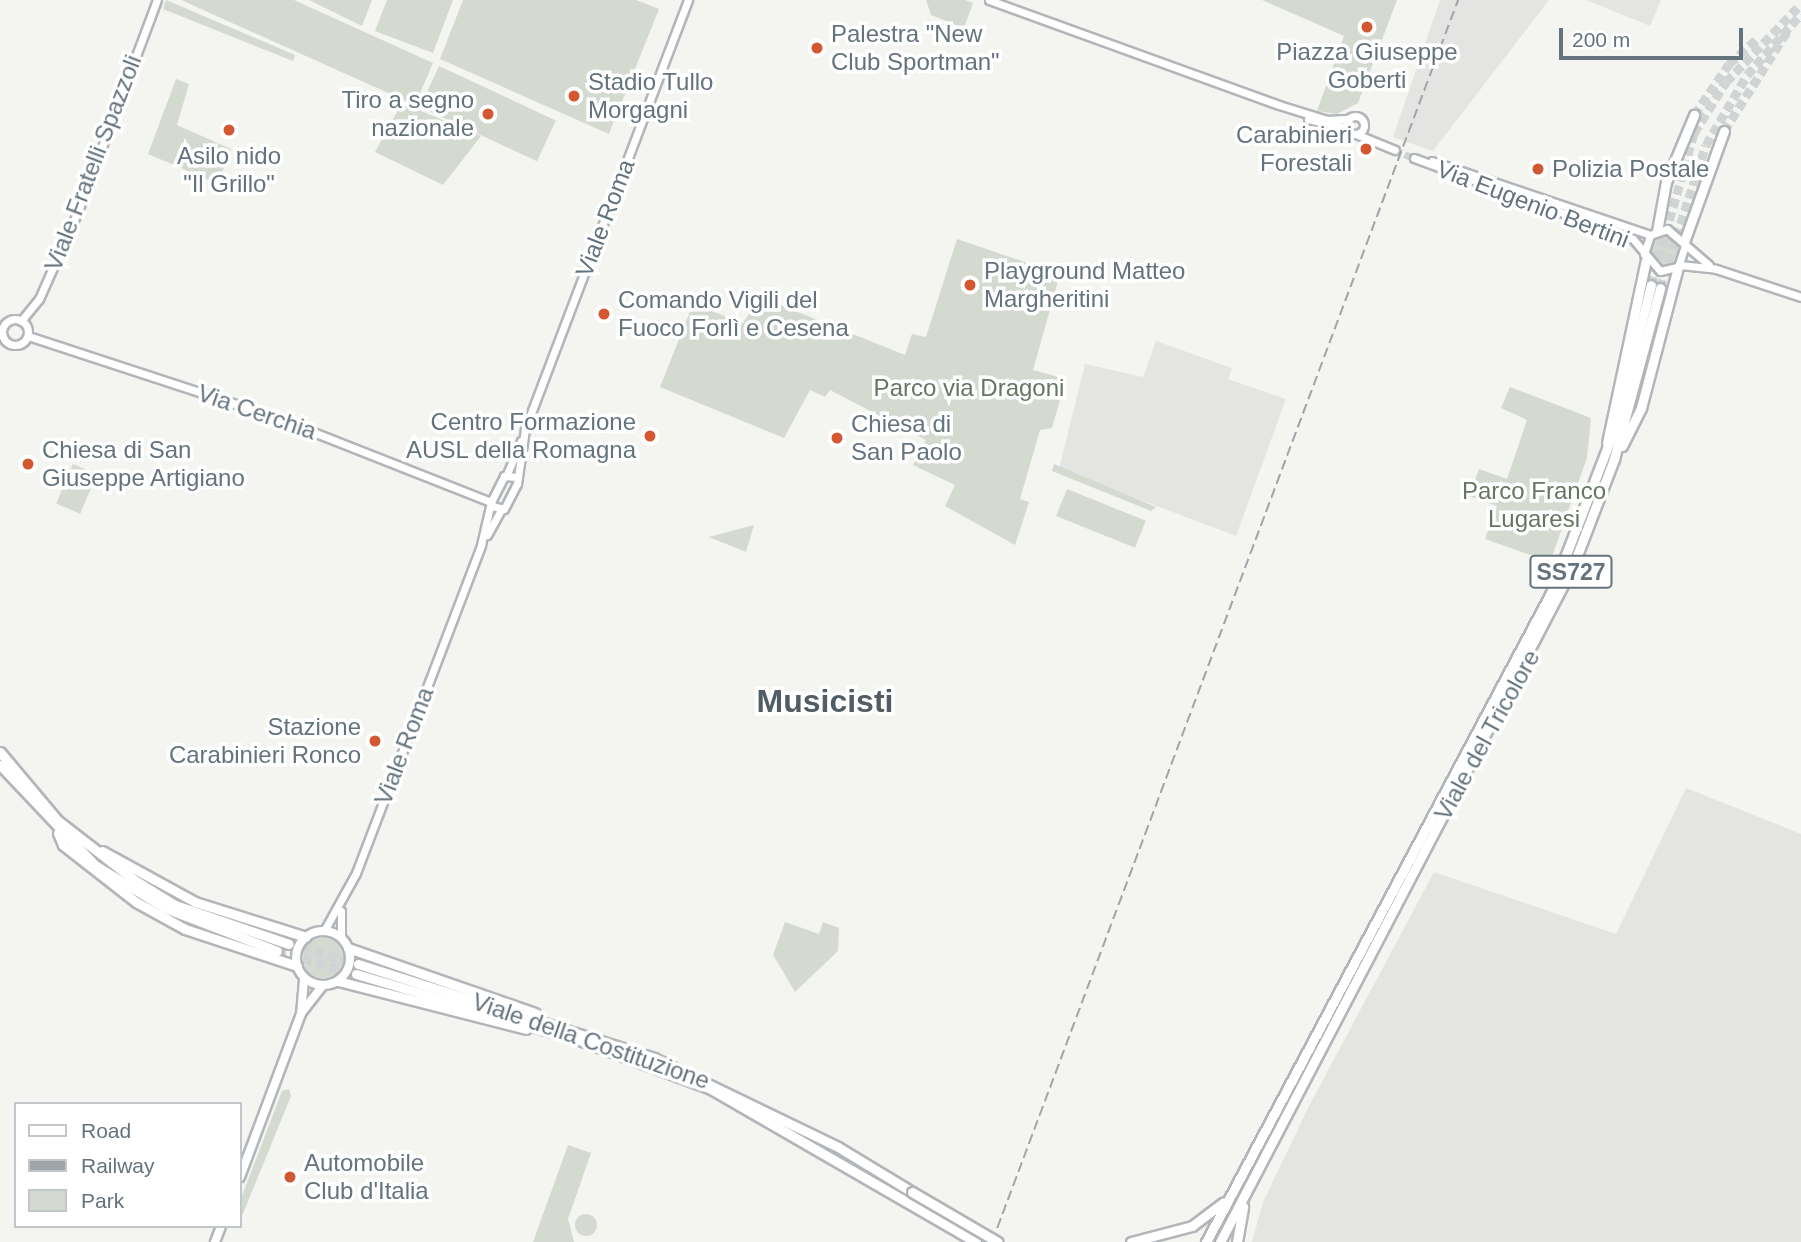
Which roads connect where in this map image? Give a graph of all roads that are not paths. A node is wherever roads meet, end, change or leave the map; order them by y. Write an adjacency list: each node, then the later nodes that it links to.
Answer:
1 (157, 0): 17 (main road, Viale Fratelli Spazzoli)
2 (688, 0): 20 (main road, Viale Roma)
3 (989, 0): 4 (main road)
4 (1279, 105): 6 (main road); 7 (main road)
5 (1694, 115): 11 (highway)
6 (1349, 119): 7 (main road); 9 (main road)
7 (1347, 128): 9 (main road)
8 (1724, 131): 12 (highway)
9 (1359, 132): 10 (main road)
10 (1395, 150)
11 (1653, 233): 12 (main road, Via Eugenio Bertini); 13 (main road, Via Eugenio Bertini); 13 (main road, Via Eugenio Bertini)
12 (1684, 244): 14 (main road); 15 (main road, Via Eugenio Bertini)
13 (1645, 258): 14 (main road, Via Eugenio Bertini); 21 (highway)
14 (1679, 266): 15 (main road, Via Eugenio Bertini); 22 (highway)
15 (1716, 269): 16 (main road, Via Eugenio Bertini)
16 (1801, 298)
17 (21, 321): 18 (main road); 19 (main road)
18 (1, 328): 19 (main road, Via Cerchia)
19 (28, 336): 26 (main road, Via Cerchia)
20 (523, 437): 23 (main road, Viale Roma); 24 (main road, Viale Roma)
21 (1607, 452): 22 (highway, Viale del Tricolore / SS727); 34 (highway, Viale del Tricolore / SS727)
22 (1614, 459): 34 (highway, Viale del Tricolore / SS727)
23 (507, 474): 24 (main road); 25 (main road, Viale Roma)
24 (517, 477): 28 (main road, Viale Roma)
25 (497, 493): 26 (main road); 27 (main road, Viale Roma)
26 (484, 496): 27 (main road, Via Cerchia)
27 (492, 504): 28 (main road, Via Cerchia); 29 (main road, Viale Roma)
28 (501, 510): 29 (main road, Viale Roma)
29 (481, 545): 36 (main road, Viale Roma)
30 (0, 751): 32 (highway)
31 (0, 765): 33 (highway)
32 (57, 820): 38 (highway); 40 (highway)
33 (58, 831): 42 (highway); 44 (highway)
34 (1428, 834): 35 (highway, Viale del Tricolore / SS727)
35 (1421, 850): 51 (highway, Viale del Tricolore / SS727); 52 (highway, Viale del Tricolore / SS727)
36 (341, 909): 37 (main road, Viale Roma); 39 (main road, Viale Roma)
37 (324, 931): 38 (main road); 39 (main road)
38 (306, 937): 44 (main road)
39 (341, 938): 41 (main road)
40 (289, 944)
41 (348, 948): 47 (main road); 50 (highway)
42 (277, 951)
43 (358, 964): 50 (highway, Viale della Costituzione)
44 (297, 966): 46 (main road)
45 (356, 974): 50 (highway, Viale della Costituzione)
46 (304, 978): 48 (main road); 49 (main road)
47 (338, 981): 48 (main road); 50 (highway)
48 (323, 985): 49 (main road)
49 (301, 1014): 53 (main road)
50 (555, 1029): 54 (highway, Viale della Costituzione)
51 (1252, 1157): 57 (highway); 58 (highway)
52 (1262, 1161): 59 (highway); 60 (highway)
53 (242, 1172)
54 (911, 1197): 55 (highway, Viale della Costituzione); 56 (highway, Viale della Costituzione, bridge)
55 (976, 1242)
56 (998, 1242)
57 (1131, 1242)
58 (1206, 1242)
59 (1220, 1242)
60 (1237, 1242)

